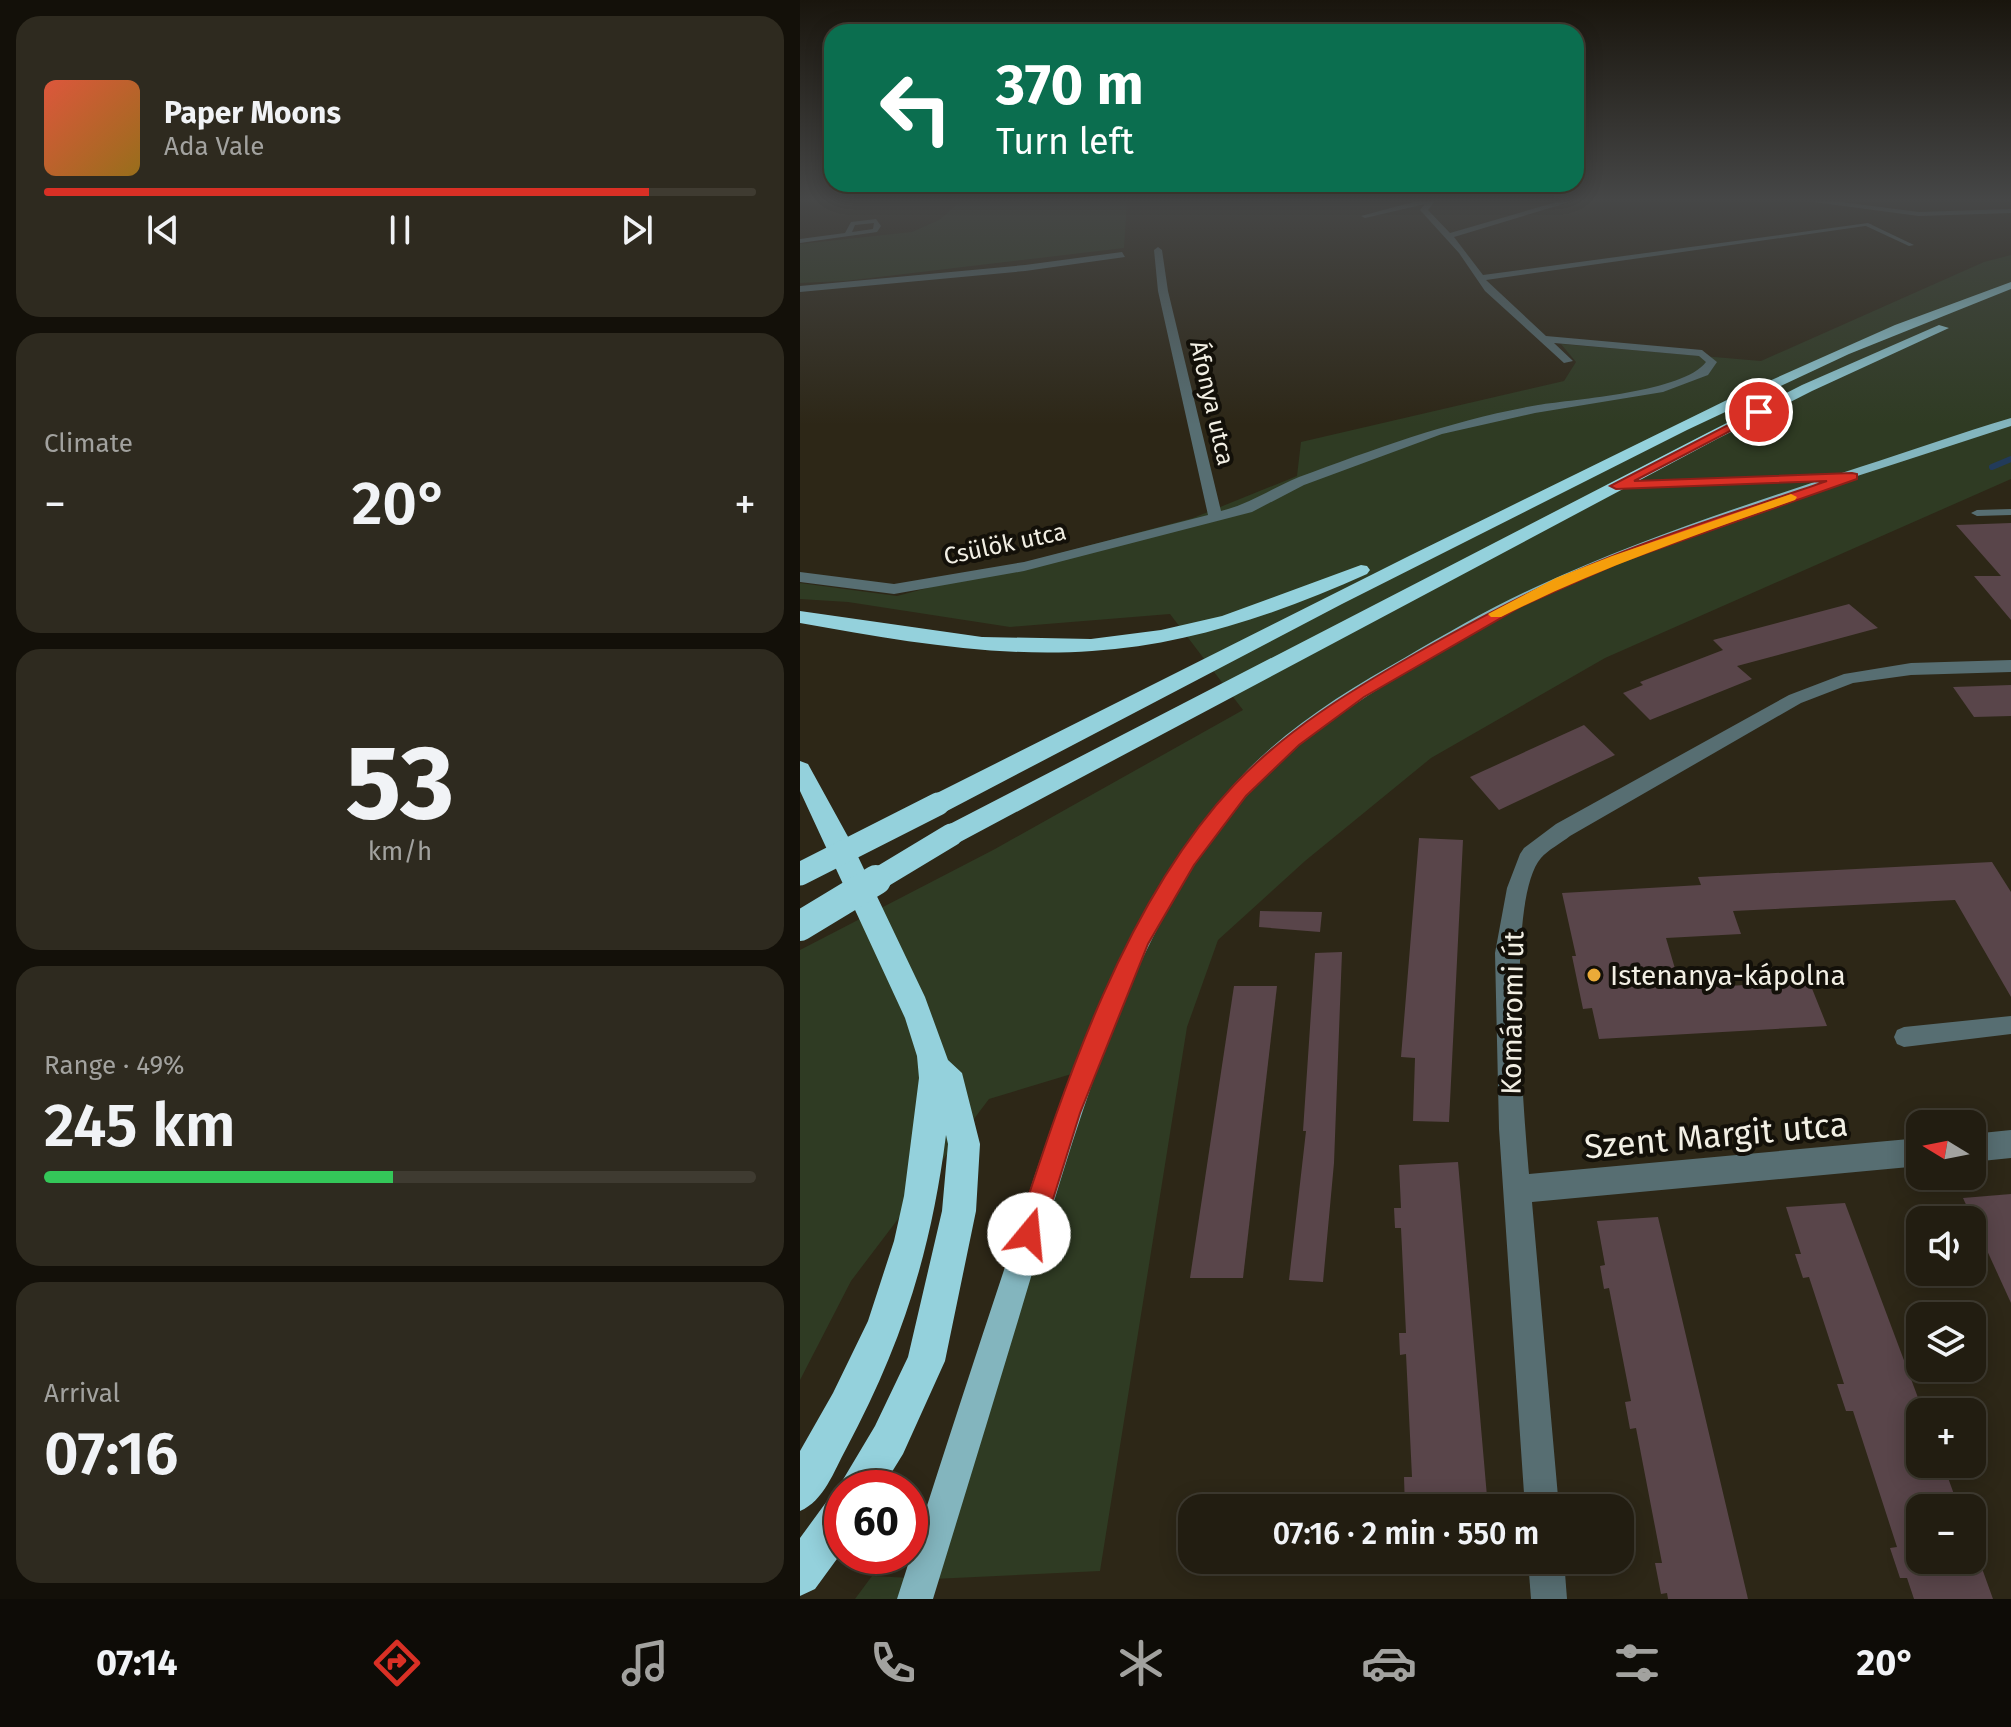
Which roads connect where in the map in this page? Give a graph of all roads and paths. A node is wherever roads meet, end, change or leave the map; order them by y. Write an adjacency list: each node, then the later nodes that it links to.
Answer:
1 (943, 276): 6 (street)
2 (1161, 276): 18 (street, Áfonya utca)
3 (1496, 276): 4 (street)
4 (1479, 278): 10 (street)
5 (2011, 285): 16 (highway)
6 (800, 289)
7 (2011, 301): 8 (highway)
8 (1979, 313)
9 (1952, 324): 14 (highway)
10 (1547, 339): 11 (street); 18 (street, Csülök utca)
11 (1568, 361)
12 (2011, 422): 13 (main road)
13 (1852, 476): 14 (lane); 40 (main road)
14 (1616, 486): 23 (highway)
15 (2011, 512): 17 (lane)
16 (1508, 513): 20 (highway); 24 (highway, bridge)
17 (1977, 513)
18 (1216, 519): 19 (street, Csülök utca)
19 (800, 577)
20 (800, 617)
21 (2011, 666): 33 (street, Komáromi út)
22 (800, 770): 29 (highway)
23 (951, 835): 25 (highway, bridge); 26 (highway, bridge)
24 (800, 874)
25 (800, 914)
26 (800, 926)
27 (2011, 1025): 28 (lane)
28 (1904, 1037)
29 (934, 1068): 34 (highway); 35 (highway)
30 (2011, 1144): 31 (street)
31 (1986, 1147)
32 (1906, 1153): 33 (street, Szent Margit utca)
33 (1518, 1189): 36 (street, Komáromi út)
34 (870, 1470)
35 (800, 1490)
36 (1541, 1494)
37 (824, 1541): 38 (highway)
38 (800, 1574)
39 (1547, 1574): 41 (street)
40 (915, 1599)
41 (1549, 1599)

